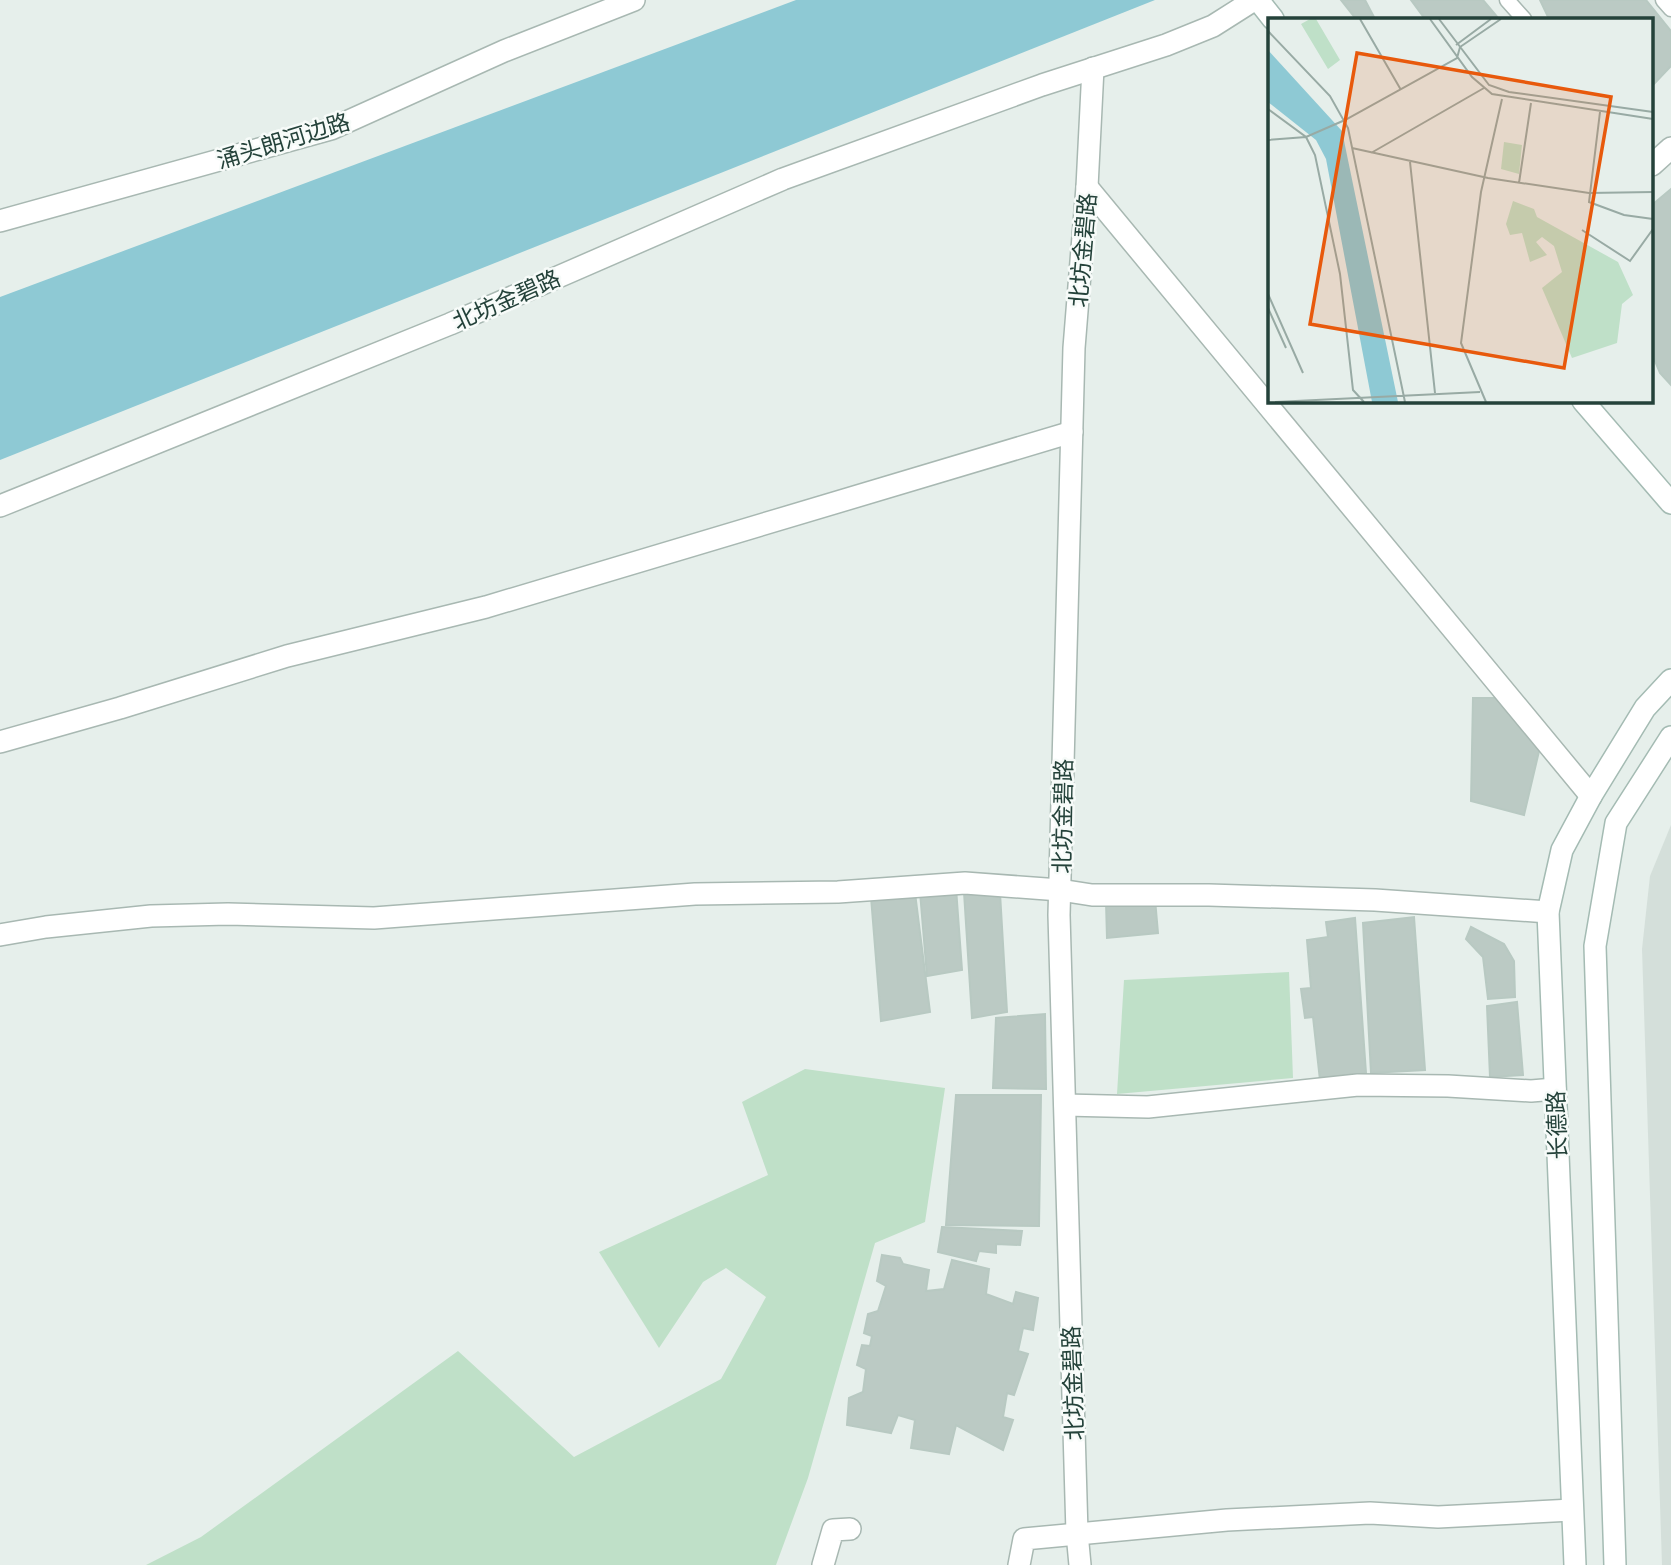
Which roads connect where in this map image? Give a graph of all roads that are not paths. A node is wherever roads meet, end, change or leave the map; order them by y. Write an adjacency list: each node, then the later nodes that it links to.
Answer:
1 (634, 0): 12 (street, 涌头朗河边路)
2 (1256, 0): 6 (street); 8 (street, 北坊金碧路)
3 (1507, 0): 7 (lane)
4 (1663, 0): 5 (lane)
5 (1671, 9)
6 (1272, 18)
7 (1523, 18)
8 (1093, 68): 11 (street, 北坊金碧路); 16 (street, 北坊金碧路)
9 (1671, 148): 10 (street)
10 (1654, 163)
11 (1087, 187): 14 (street, 北坊金碧路); 20 (street)
12 (0, 221)
13 (1584, 402): 15 (street)
14 (1072, 432): 19 (street); 21 (street, 北坊金碧路)
15 (1671, 503)
16 (0, 506)
17 (1671, 680): 20 (street, 长德路)
18 (1671, 737): 33 (street, 长德路)
19 (0, 742)
20 (1591, 796): 22 (street, 长德路)
21 (1060, 890): 22 (street); 23 (street); 25 (street, 北坊金碧路)
22 (1548, 912): 24 (street, 长德路)
23 (0, 935)
24 (1555, 1089): 25 (street); 26 (street, 长德路)
25 (1065, 1105): 28 (street, 北坊金碧路)
26 (1572, 1510): 28 (street); 32 (street, 长德路)
27 (850, 1529): 29 (street)
28 (1077, 1533): 30 (street); 31 (street, 北坊金碧路)
29 (823, 1565)
30 (1019, 1565)
31 (1080, 1565)
32 (1575, 1565)
33 (1615, 1565)

